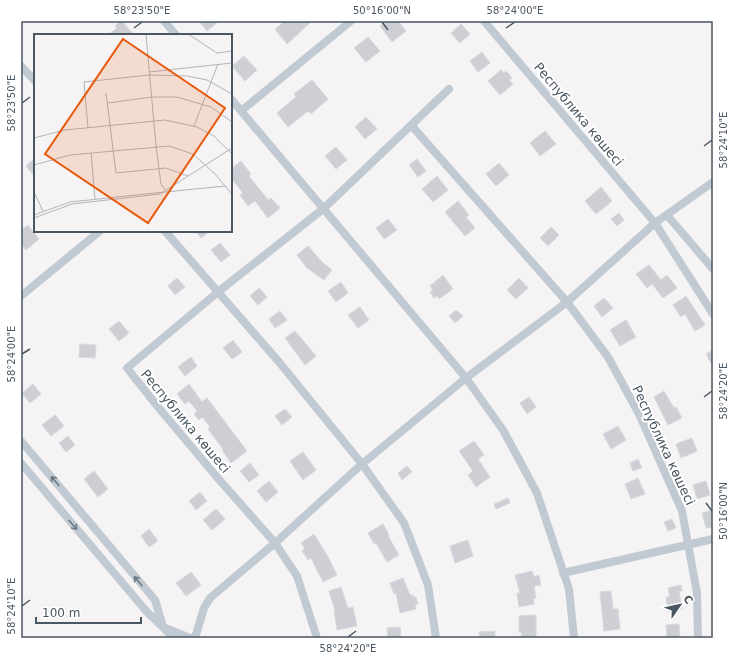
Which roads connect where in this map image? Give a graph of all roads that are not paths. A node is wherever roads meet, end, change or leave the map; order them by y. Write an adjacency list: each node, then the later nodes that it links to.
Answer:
1 (164, 21): 4 (street)
2 (351, 21): 9 (street)
3 (484, 21): 14 (street, Республика көшесі)
4 (175, 34)
5 (21, 66): 6 (street)
6 (34, 80)
7 (449, 89): 10 (street, Республика көшесі)
8 (232, 101): 9 (street)
9 (241, 111): 12 (street)
10 (411, 124): 12 (street, Республика көшесі); 20 (street, Республика көшесі)
11 (713, 182): 13 (street)
12 (323, 209): 18 (street, Республика көшесі); 22 (street)
13 (667, 215): 14 (street); 17 (street)
14 (655, 223): 20 (street); 21 (street, Республика көшесі)
15 (99, 232): 19 (street)
16 (166, 232): 18 (street)
17 (713, 269)
18 (218, 292): 25 (street); 27 (street, Республика көшесі)
19 (21, 296)
20 (567, 302): 22 (street); 28 (street, Республика көшесі)
21 (713, 314)
22 (466, 378): 25 (street); 29 (street)
23 (21, 441): 30 (street, one-way to 23)
24 (21, 463): 30 (street, one-way to 30)
25 (362, 464): 27 (street); 35 (street)
26 (713, 539): 28 (street)
27 (275, 543): 33 (street); 34 (street, Республика көшесі)
28 (688, 545): 29 (street); 37 (street, Республика көшесі)
29 (563, 573): 36 (street)
30 (163, 627): 31 (street); 32 (street)
31 (173, 638)
32 (190, 638)
33 (196, 638)
34 (317, 638)
35 (436, 638)
36 (574, 638)
37 (698, 638)

